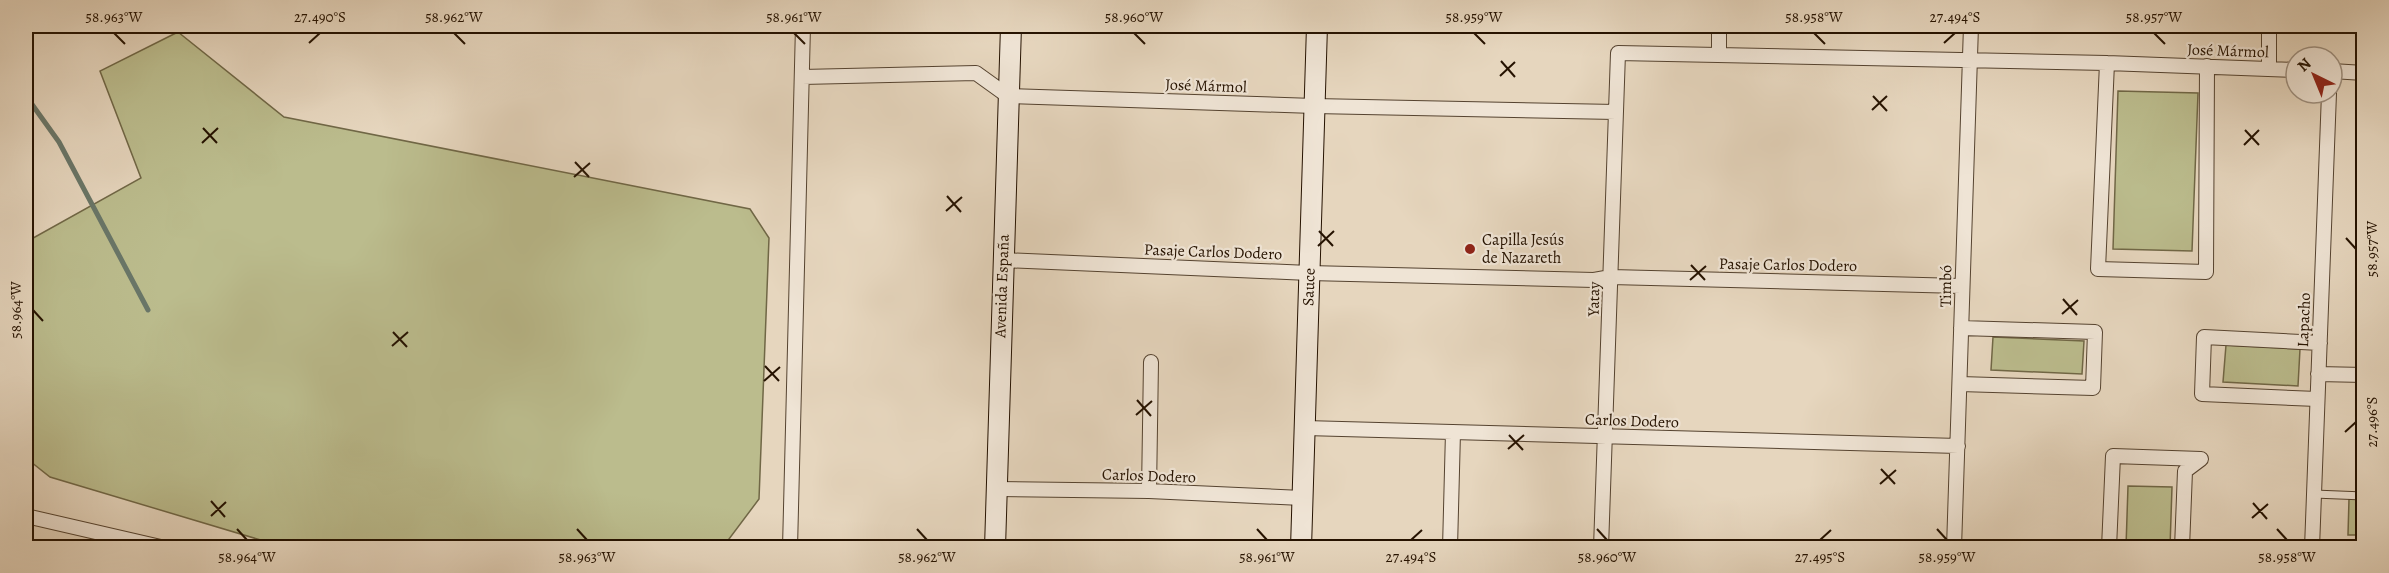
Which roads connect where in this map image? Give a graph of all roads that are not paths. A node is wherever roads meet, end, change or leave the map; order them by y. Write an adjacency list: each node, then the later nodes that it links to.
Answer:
1 (803, 26): 16 (street)
2 (1011, 26): 17 (street, Avenida España)
3 (1317, 26): 19 (street, Sauce)
4 (1719, 26): 8 (street)
5 (1971, 26): 9 (street, Timbó)
6 (2269, 26): 12 (street)
7 (1618, 53): 8 (street, José Mármol); 20 (street, Yatay)
8 (1719, 53): 9 (street, José Mármol)
9 (1970, 60): 10 (street, José Mármol); 24 (street, Timbó)
10 (2107, 63): 11 (street, José Mármol); 11 (street)
11 (2207, 66): 12 (street, José Mármol)
12 (2269, 69): 13 (street, José Mármol)
13 (2284, 70)
14 (2344, 72): 15 (street)
15 (2364, 73)
16 (802, 76): 17 (street); 43 (street)
17 (1008, 96): 19 (street, José Mármol); 21 (street, Avenida España)
18 (2329, 105): 26 (street, Lapacho)
19 (1314, 106): 20 (street, José Mármol); 22 (street, Sauce)
20 (1616, 112): 23 (street, Yatay)
21 (1003, 260): 22 (street, Pasaje Carlos Dodero); 36 (street, Avenida España)
22 (1309, 273): 23 (street, Pasaje Carlos Dodero); 32 (street, Sauce)
23 (1611, 277): 24 (street, Pasaje Carlos Dodero); 34 (street, Yatay)
24 (1962, 286): 25 (street, Timbó)
25 (1962, 328): 30 (street, Timbó); 30 (street)
26 (2320, 343): 28 (street, Lapacho); 31 (street)
27 (1151, 362): 37 (street)
28 (2318, 374): 29 (street); 31 (street, Lapacho)
29 (2364, 375)
30 (1960, 384): 35 (street, Timbó)
31 (2317, 399): 38 (street, Lapacho)
32 (1305, 428): 33 (street, Carlos Dodero); 40 (street, Sauce)
33 (1453, 432): 34 (street, Carlos Dodero); 46 (street)
34 (1605, 436): 35 (street, Carlos Dodero); 47 (street, Yatay)
35 (1958, 446): 48 (street, Timbó)
36 (996, 489): 37 (street, Carlos Dodero); 44 (street, Avenida España)
37 (1149, 491): 40 (street, Carlos Dodero)
38 (2314, 494): 39 (lane); 51 (street, Lapacho)
39 (2364, 496)
40 (1302, 498): 45 (street, Sauce)
41 (26, 516): 42 (street)
42 (165, 548)
43 (790, 548)
44 (994, 548)
45 (1301, 548)
46 (1450, 548)
47 (1601, 548)
48 (1954, 548)
49 (2109, 548): 50 (street)
50 (2182, 548)
51 (2312, 548)

